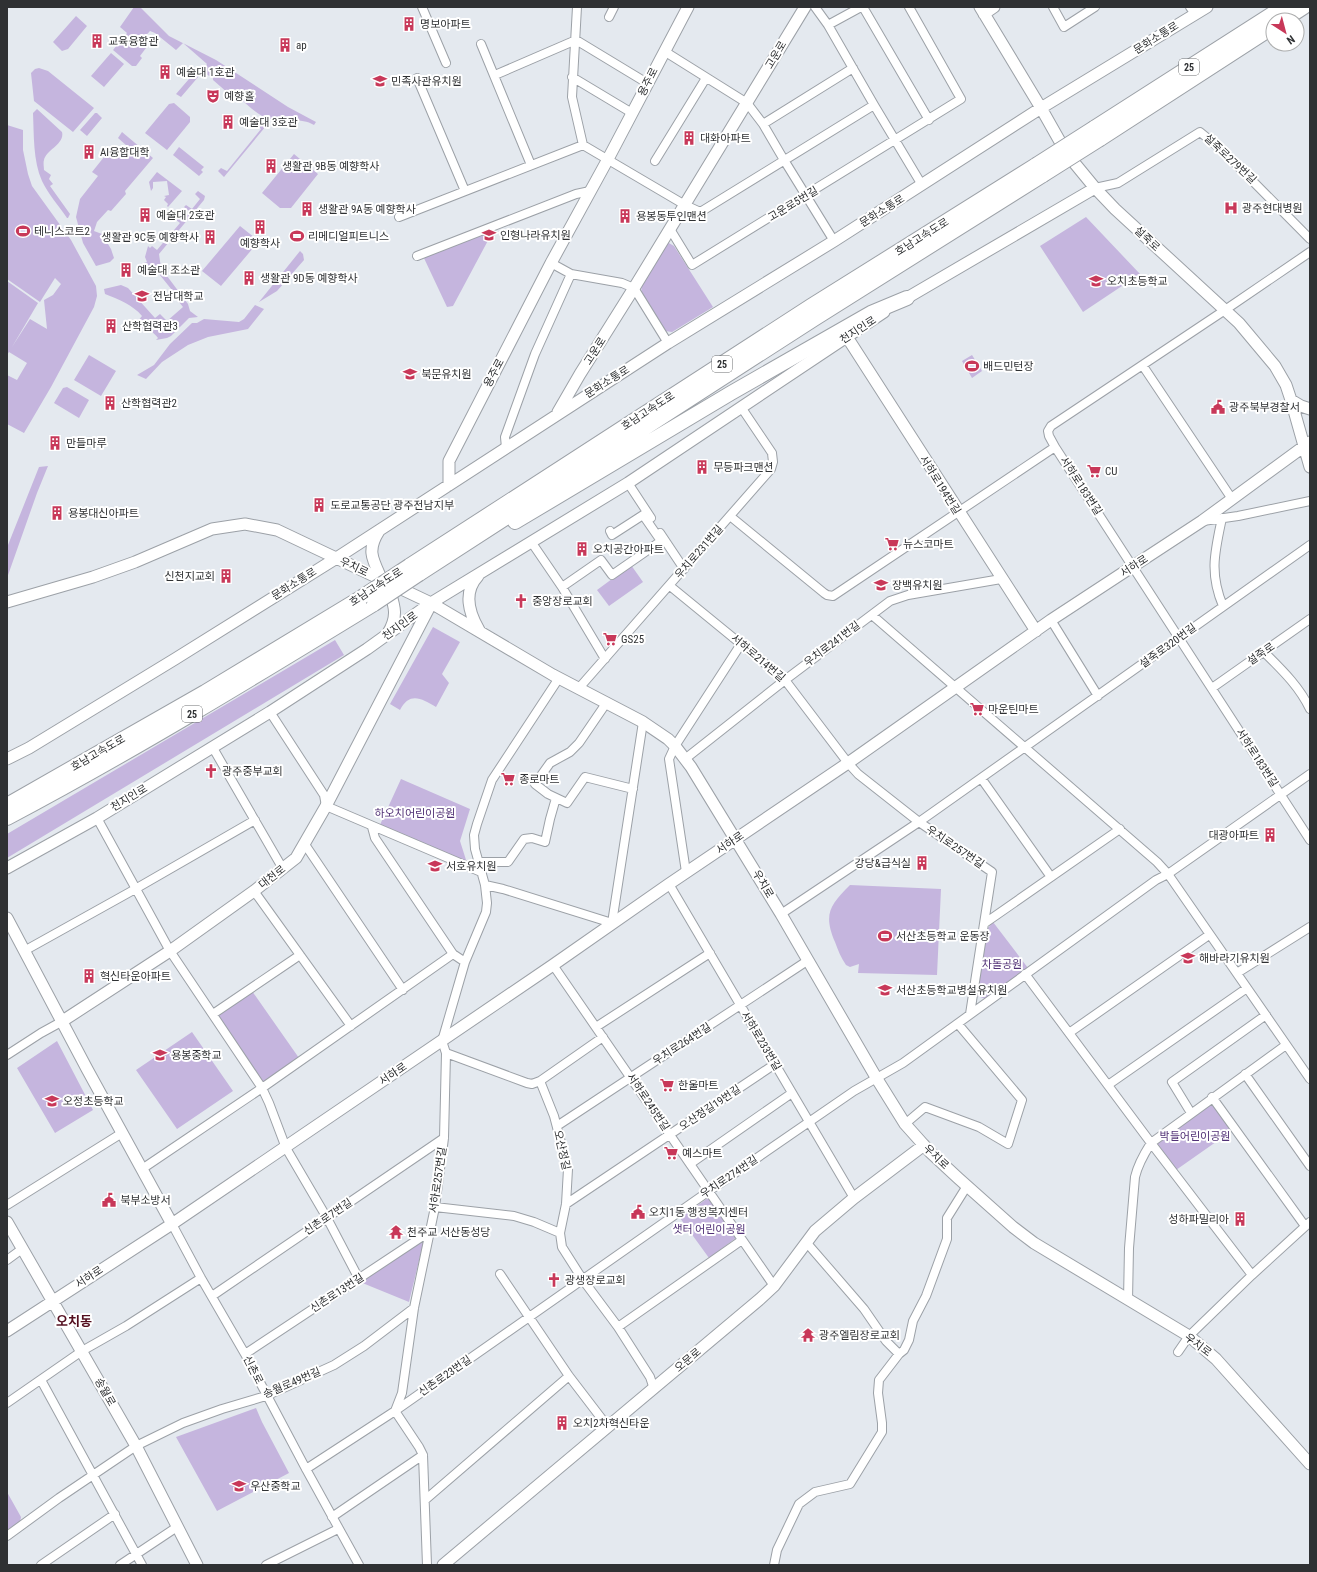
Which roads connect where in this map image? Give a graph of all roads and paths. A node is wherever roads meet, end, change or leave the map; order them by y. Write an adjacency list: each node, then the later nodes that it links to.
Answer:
1 (422, 7): 22 (street)
2 (577, 7): 19 (street)
3 (614, 7): 16 (street)
4 (688, 7): 21 (street, 용주로)
5 (805, 7): 29 (street, 고운로)
6 (815, 7): 17 (street)
7 (862, 7): 17 (street); 33 (street)
8 (909, 7): 33 (street, 고운로5번길)
9 (994, 7): 14 (street)
10 (1053, 7): 11 (street)
11 (1095, 7)
12 (1207, 7): 15 (street, 문화소통로)
13 (1284, 7): 35 (highway, 호남고속도로 / 25)
14 (982, 10): 31 (street, 설죽로)
15 (1192, 11): 31 (street, 문화소통로)
16 (609, 16)
17 (828, 25): 23 (street)
18 (1265, 32): 35 (highway, 호남고속도로 / 25)
19 (576, 40): 24 (street); 25 (street); 28 (street)
20 (481, 44): 24 (street)
21 (664, 51): 27 (street); 28 (street, 용주로)
22 (446, 63)
23 (853, 68): 30 (street); 34 (street)
24 (495, 75): 41 (street)
25 (572, 77): 32 (street); 37 (street)
26 (417, 78): 45 (street)
27 (706, 78): 29 (street); 40 (street)
28 (647, 83): 32 (street, 용주로)
29 (747, 103): 34 (street); 48 (street, 고운로)
30 (874, 105): 36 (street); 39 (street)
31 (1041, 108): 43 (street, 문화소통로); 44 (street, 설죽로)
32 (632, 113): 38 (street, 용주로)
33 (929, 120): 36 (street, 고운로5번길)
34 (763, 124): 39 (street)
35 (1097, 133): 42 (highway, 호남고속도로 / 25, bridge)
36 (895, 140): 43 (street); 47 (street, 고운로5번길)
37 (583, 145): 38 (street); 41 (street)
38 (608, 160): 46 (street, 용주로); 48 (street)
39 (784, 160): 47 (street); 48 (street)
40 (655, 161)
41 (531, 165): 45 (street)
42 (1040, 170): 83 (highway, 호남고속도로 / 25); 87 (highway, 호남고속도로 / 25)
43 (922, 185): 52 (street, 문화소통로)
44 (1095, 188): 51 (street, 설죽로279번길); 58 (street, 천지인로); 59 (street, 설죽로)
45 (465, 191): 49 (street)
46 (590, 191): 54 (street); 55 (street, 용주로)
47 (806, 196): 50 (street, 고운로5번길); 52 (street)
48 (685, 205): 50 (street, 고운로)
49 (399, 217)
50 (670, 229): 57 (street, 고운로)
51 (1310, 239)
52 (834, 241): 61 (street, 문화소통로)
53 (1310, 252): 59 (street)
54 (417, 256)
55 (551, 263): 56 (street); 72 (street, 용주로)
56 (571, 274): 57 (street); 69 (street)
57 (634, 288): 61 (street); 66 (street, 고운로)
58 (907, 298): 60 (street, 천지인로); 83 (highway)
59 (1225, 310): 62 (street); 63 (street, 설죽로)
60 (847, 337): 64 (street, 천지인로); 75 (street, 서하로194번길)
61 (668, 343): 66 (street, 문화소통로)
62 (1143, 366): 68 (street); 73 (street)
63 (1291, 400): 65 (street); 67 (street, 설죽로)
64 (741, 407): 71 (street, 천지인로); 76 (street, 우치로231번길)
65 (1310, 409)
66 (557, 414): 69 (street, 문화소통로)
67 (1307, 444): 70 (street, 설죽로); 73 (street, 서하로)
68 (1055, 447): 75 (street, 서하로183번길); 85 (street, 서하로183번길)
69 (506, 448): 72 (street, 문화소통로)
70 (1310, 467)
71 (628, 483): 81 (street, 천지인로); 86 (street)
72 (450, 486): 79 (street, 문화소통로)
73 (1232, 499): 78 (street, 서하로)
74 (1310, 501): 77 (street)
75 (958, 512): 76 (street, 서하로183번길); 89 (street, 서하로194번길)
76 (730, 516): 86 (street, 우치로231번길)
77 (1222, 518): 78 (street); 96 (street)
78 (1202, 521): 85 (street, 서하로)
79 (380, 530): 84 (street, 문화소통로); 90 (street)
80 (610, 531): 92 (street)
81 (532, 543): 88 (street, 천지인로); 92 (street)
82 (1310, 545): 96 (street, 설죽로320번길)
83 (455, 550): 87 (highway, 호남고속도로 / 25)
84 (335, 559): 90 (street, 우치로); 94 (street, 우치로); 120 (street, 문화소통로)
85 (1133, 566): 98 (street, 서하로); 103 (street, 서하로183번길)
86 (684, 569): 91 (street, 우치로231번길)
87 (414, 570): 93 (highway, 호남고속도로 / 25, bridge)
88 (480, 574): 95 (street, 천지인로); 101 (street)
89 (1001, 579): 97 (street, 우치로241번길); 100 (street, 서하로194번길)
90 (385, 582): 95 (street, 우치로); 102 (street)
91 (670, 586): 104 (street, 서하로214번길); 106 (street, 우치로231번길)
92 (562, 587): 106 (street)
93 (368, 600): 128 (highway, 호남고속도로 / 25); 130 (highway, 호남고속도로 / 25)
94 (7, 602)
95 (431, 603): 101 (street, 우치로); 102 (street, 천지인로); 129 (street, 대천로)
96 (1223, 606): 103 (street, 설죽로320번길)
97 (872, 615): 108 (street, 우치로241번길); 109 (street)
98 (1051, 620): 100 (street, 서하로); 112 (street)
99 (1310, 620): 105 (street, 설죽로)
100 (1036, 631): 109 (street, 서하로)
101 (481, 632): 107 (street, 우치로)
102 (386, 636): 115 (street, 천지인로)
103 (1179, 638): 111 (street, 서하로183번길); 112 (street, 설죽로320번길)
104 (741, 644): 108 (street, 서하로214번길); 117 (street)
105 (1264, 652): 111 (street, 설죽로); 114 (street)
106 (605, 659): 110 (street, 우치로231번길)
107 (559, 678): 110 (street, 우치로); 139 (street)
108 (785, 680): 121 (street, 우치로241번길); 122 (street, 서하로214번길)
109 (955, 686): 118 (street); 122 (street, 서하로)
110 (579, 688): 113 (street, 우치로)
111 (1212, 688): 126 (street, 서하로183번길)
112 (1098, 696): 118 (street, 설죽로320번길)
113 (607, 702): 116 (street, 우치로); 127 (street)
114 (1310, 709)
115 (270, 712): 119 (street, 천지인로); 129 (street)
116 (643, 722): 117 (street, 우치로); 125 (street)
117 (675, 746): 121 (street, 우치로); 143 (street)
118 (1025, 747): 124 (street, 우치로257번길); 135 (street)
119 (213, 748): 131 (street, 천지인로); 132 (street)
120 (7, 758)
121 (685, 759): 136 (street, 우치로)
122 (848, 763): 133 (street); 136 (street, 서하로)
123 (1310, 774): 126 (street, 우치로274번길)
124 (981, 778): 133 (street, 우치로257번길); 145 (street)
125 (633, 789): 127 (street); 152 (street)
126 (1281, 794): 137 (street, 서하로183번길); 144 (street, 우치로274번길)
127 (556, 798): 139 (street)
128 (7, 805)
129 (326, 806): 134 (street); 138 (street, 대천로)
130 (7, 818)
131 (97, 818): 140 (street, 천지인로); 148 (street)
132 (255, 820): 141 (street); 148 (street)
133 (919, 822): 150 (street, 우치로257번길); 153 (street, 우치로257번길)
134 (372, 827): 142 (street); 159 (street)
135 (1120, 829): 144 (street); 145 (street)
136 (735, 839): 143 (street, 서하로); 150 (street, 우치로)
137 (1310, 840)
138 (304, 843): 141 (street, 대천로); 167 (street)
139 (478, 862): 142 (street)
140 (7, 868)
141 (283, 869): 149 (street, 대천로)
142 (481, 872): 147 (street)
143 (686, 872): 146 (street, 서하로)
144 (1168, 874): 155 (street); 165 (street, 우치로274번길)
145 (1051, 876): 153 (street)
146 (669, 884): 152 (street, 서하로); 158 (street, 서하로233번길)
147 (485, 885): 152 (street); 162 (street)
148 (135, 890): 156 (street); 157 (street)
149 (254, 891): 157 (street, 대천로); 160 (street)
150 (780, 914): 161 (street, 우치로)
151 (7, 918): 156 (street)
152 (612, 923): 163 (street, 서하로)
153 (985, 924): 170 (street, 우치로257번길)
154 (1310, 927): 164 (street)
155 (1209, 935): 164 (street); 176 (street)
156 (24, 951): 172 (street)
157 (170, 951): 169 (street); 172 (street, 대천로)
158 (710, 953): 168 (street, 서하로233번길); 175 (street)
159 (453, 954): 162 (street); 167 (street)
160 (300, 955): 169 (street); 174 (street)
161 (807, 961): 168 (street, 우치로264번길); 185 (street, 우치로)
162 (465, 962): 178 (street)
163 (553, 965): 175 (street, 서하로245번길); 178 (street, 서하로)
164 (1237, 973): 166 (street)
165 (1025, 974): 170 (street, 우치로274번길); 176 (street)
166 (1247, 988): 171 (street); 188 (street)
167 (403, 990): 174 (street)
168 (740, 1006): 182 (street, 서하로233번길); 184 (street, 우치로264번길)
169 (213, 1014): 189 (street)
170 (970, 1014): 173 (street, 우치로274번길)
171 (1266, 1015): 179 (street); 192 (street)
172 (61, 1022): 181 (street, 대천로); 196 (street)
173 (958, 1024): 185 (street, 우치로274번길); 194 (street)
174 (351, 1026): 189 (street)
175 (596, 1027): 177 (street, 서하로245번길)
176 (1069, 1033): 188 (street)
177 (603, 1037): 184 (street, 서하로245번길); 187 (street)
178 (442, 1041): 180 (street, 서하로257번길); 201 (street, 서하로)
179 (1286, 1045): 183 (street); 186 (street)
180 (446, 1053): 187 (street); 198 (street, 서하로257번길)
181 (7, 1055)
182 (774, 1064): 190 (street, 서하로233번길); 197 (street, 오산정길19번길)
183 (1245, 1074): 191 (street); 203 (street)
184 (631, 1078): 195 (street, 우치로264번길); 197 (street, 서하로245번길)
185 (877, 1079): 193 (street, 우치로274번길); 194 (street, 우치로)
186 (1310, 1079)
187 (540, 1081): 195 (street, 오산정길)
188 (1108, 1085): 199 (street)
189 (262, 1088): 201 (street); 204 (street)
190 (792, 1093): 193 (street, 서하로233번길); 202 (street)
191 (1212, 1097): 192 (street); 214 (street)
192 (1191, 1113): 199 (street)
193 (809, 1123): 206 (street, 우치로274번길); 207 (street, 서하로233번길)
194 (905, 1124): 200 (street, 우치로)
195 (557, 1126): 208 (street, 오산정길)
196 (122, 1133): 204 (street); 209 (street)
197 (670, 1135): 202 (street, 서하로245번길); 208 (street, 오산정길19번길)
198 (444, 1138): 210 (street, 서하로257번길); 211 (street, 신촌로7번길)
199 (1151, 1143): 222 (street); 228 (street)
200 (924, 1145): 205 (street, 우치로); 207 (street, 오문로)
201 (286, 1148): 211 (street); 213 (street, 서하로)
202 (690, 1164): 206 (street, 서하로245번길)
203 (1310, 1166)
204 (142, 1169): 213 (street)
205 (967, 1186): 228 (street, 우치로); 238 (street)
206 (709, 1191): 217 (street, 서하로245번길); 225 (street, 우치로274번길)
207 (854, 1198): 218 (street, 오문로)
208 (566, 1204): 216 (street, 오산정길)
209 (7, 1205)
210 (435, 1207): 215 (street, 서하로257번길); 216 (street)
211 (327, 1218): 224 (street); 227 (street, 신촌로7번길)
212 (7, 1222): 219 (street, 송월로)
213 (172, 1224): 223 (street, 신촌로); 229 (street, 서하로)
214 (1308, 1224): 222 (street)
215 (429, 1232): 224 (street, 신촌로13번길); 230 (street, 서하로257번길)
216 (560, 1233): 225 (street, 오산정길)
217 (742, 1240): 226 (street, 서하로245번길); 232 (street)
218 (806, 1242): 226 (street, 오문로); 238 (street)
219 (22, 1249): 220 (street); 229 (street, 송월로)
220 (7, 1260)
221 (500, 1274): 231 (street)
222 (1252, 1275): 234 (street)
223 (201, 1278): 227 (street, 신촌로); 235 (street)
224 (359, 1279): 237 (street, 신촌로13번길)
225 (583, 1280): 231 (street, 신촌로23번길); 232 (street, 오산정길)
226 (774, 1286): 241 (street, 오문로)
227 (212, 1296): 237 (street, 신촌로)
228 (1128, 1300): 234 (street, 우치로)
229 (52, 1301): 233 (street, 서하로); 235 (street, 송월로)
230 (414, 1308): 242 (street, 송월로49번길); 244 (street, 서하로257번길)
231 (530, 1316): 239 (street); 244 (street, 신촌로23번길)
232 (618, 1327): 241 (street, 오산정길)
233 (7, 1331)
234 (1189, 1336): 236 (street); 248 (street, 우치로)
235 (82, 1352): 240 (street); 246 (street, 송월로)
236 (1178, 1352)
237 (245, 1354): 242 (street, 신촌로)
238 (899, 1354): 266 (street)
239 (569, 1376): 245 (street); 251 (street)
240 (40, 1380): 243 (street); 250 (street)
241 (654, 1389): 245 (street, 오문로)
242 (266, 1396): 246 (street, 송월로49번길); 249 (street, 신촌로)
243 (7, 1403)
244 (395, 1411): 247 (street); 249 (street, 신촌로23번길)
245 (608, 1427): 265 (street, 오문로)
246 (136, 1446): 250 (street, 송월로49번길); 254 (street, 송월로)
247 (422, 1455): 251 (street); 253 (street)
248 (1310, 1464)
249 (306, 1469): 253 (street, 신촌로)
250 (94, 1476): 252 (street); 256 (street, 송월로49번길)
251 (425, 1500): 264 (street)
252 (115, 1514): 257 (street); 258 (street)
253 (332, 1517): 255 (street, 신촌로)
254 (177, 1527): 257 (street); 261 (street, 송월로)
255 (338, 1529): 262 (street); 263 (street, 신촌로)
256 (7, 1536)
257 (137, 1554): 259 (street); 260 (street)
258 (41, 1565)
259 (120, 1565)
260 (142, 1565)
261 (197, 1565)
262 (266, 1565)
263 (359, 1565)
264 (427, 1565)
265 (443, 1565)
266 (774, 1565)

